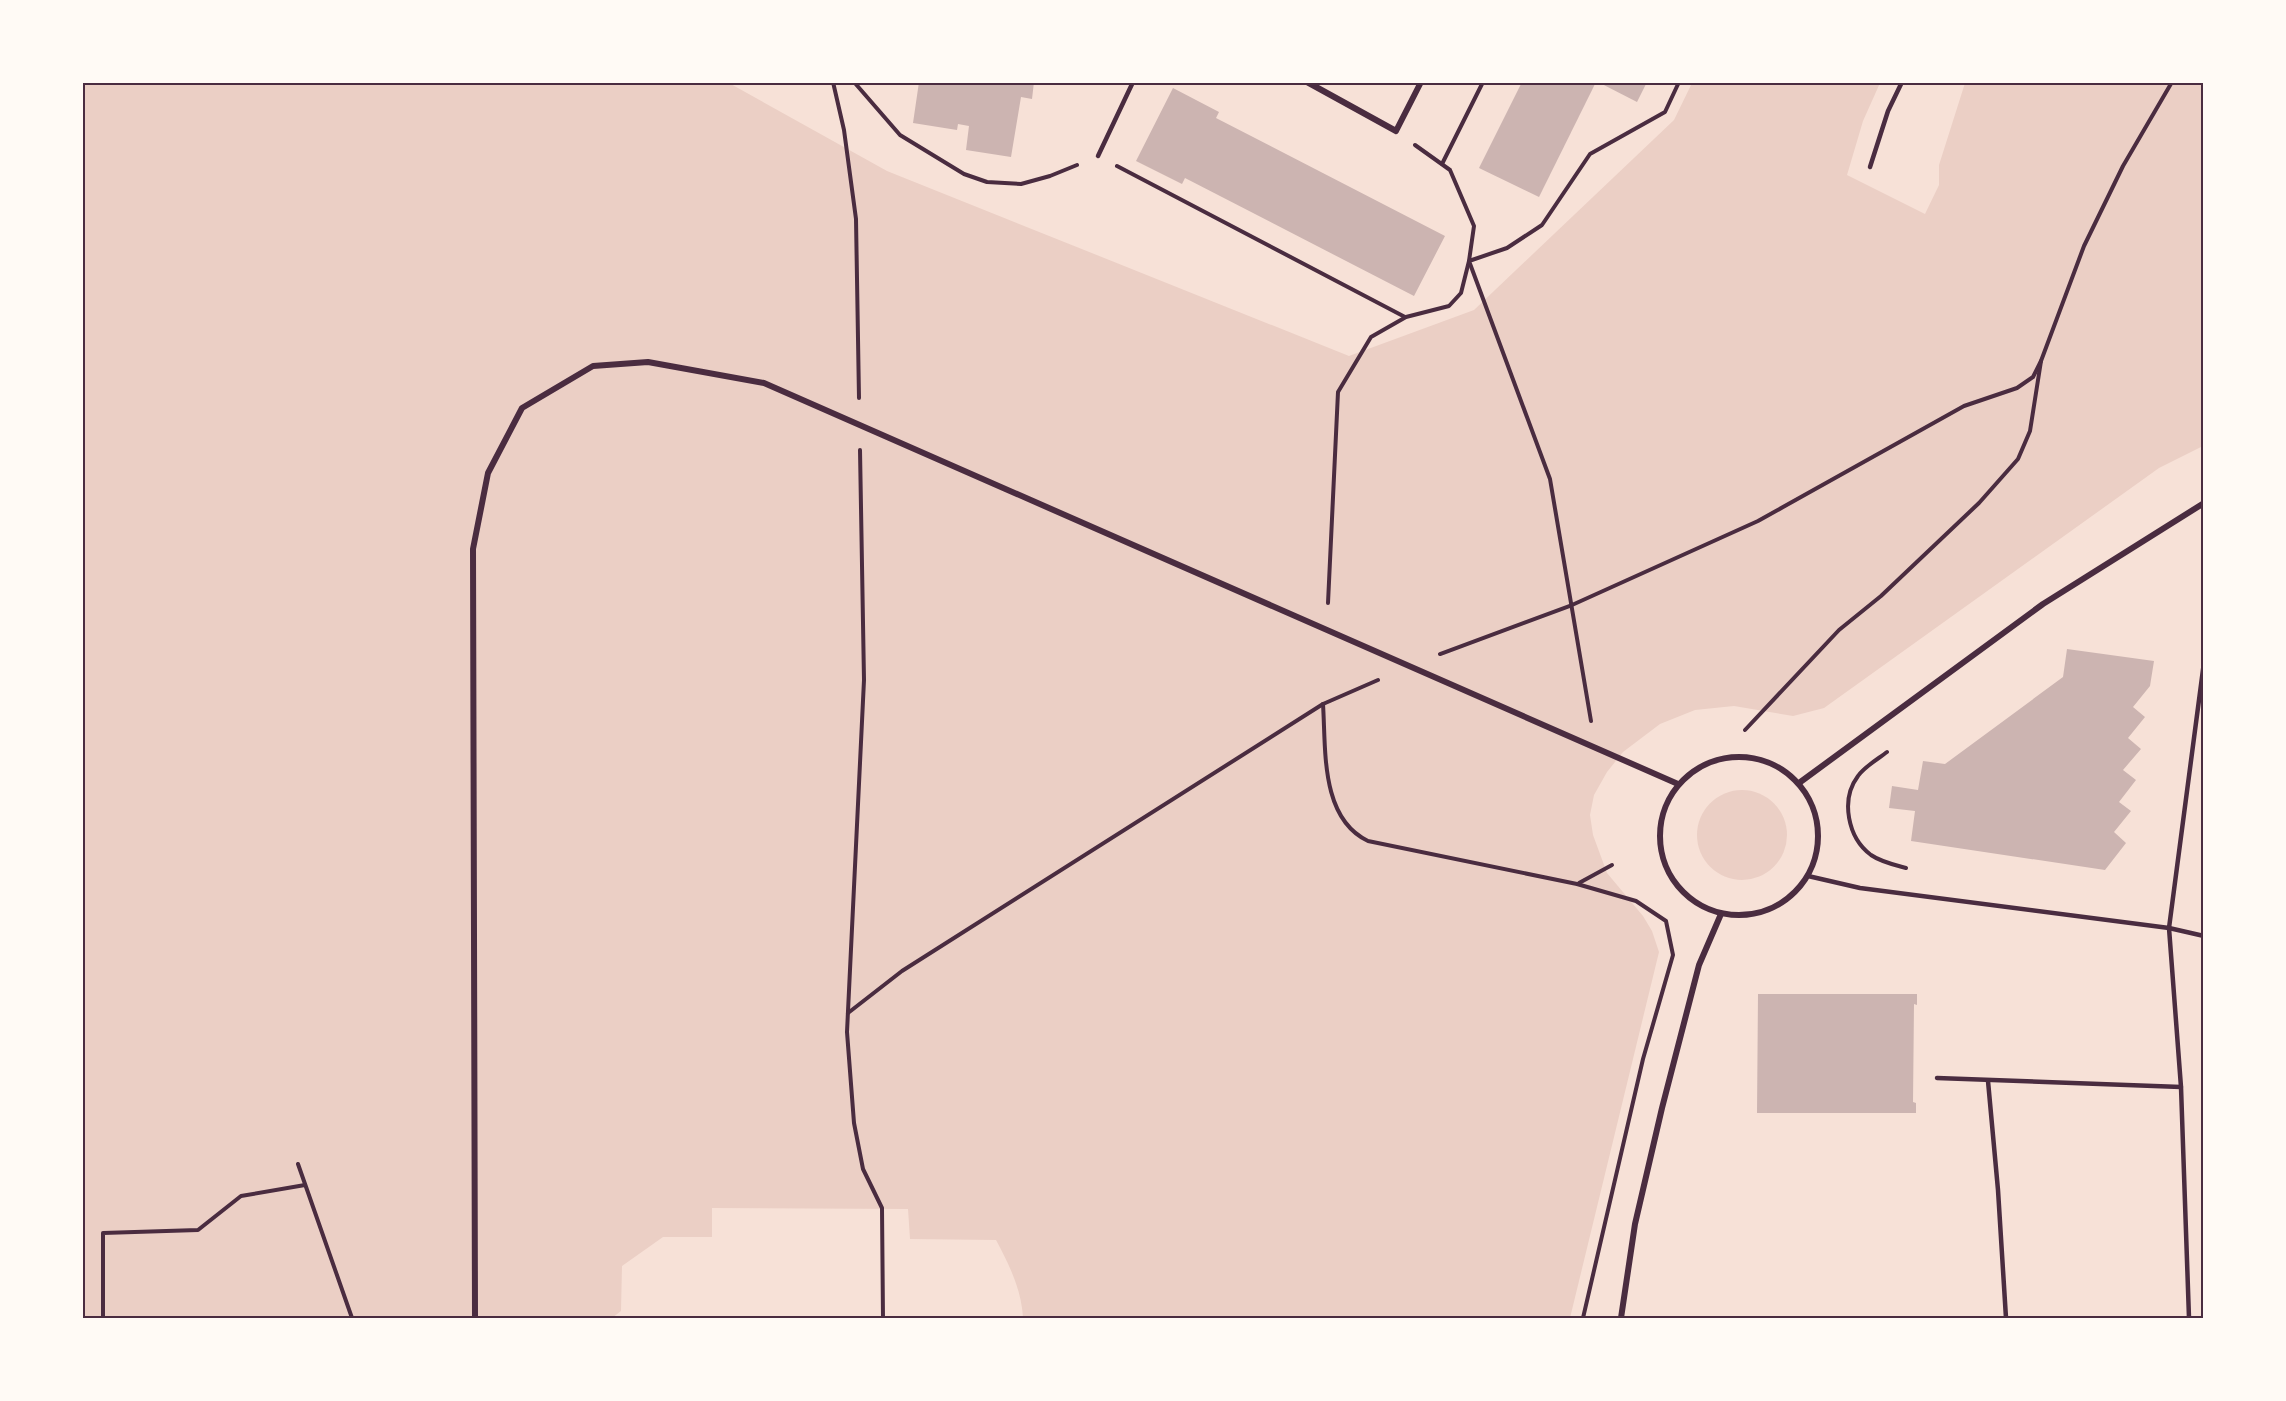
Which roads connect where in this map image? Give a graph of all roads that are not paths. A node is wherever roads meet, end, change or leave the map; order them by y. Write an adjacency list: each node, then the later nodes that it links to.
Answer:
1 (1133, 82): 5 (lane)
2 (1307, 82): 3 (street)
3 (1421, 82)
4 (1902, 82): 6 (lane)
5 (1098, 156)
6 (1870, 167)
7 (2204, 503): 9 (street)
8 (2204, 662): 13 (lane)
9 (1799, 783): 10 (street); 11 (street)
10 (1678, 784): 12 (street); 18 (street)
11 (1808, 876): 12 (street); 13 (lane)
12 (1721, 914): 19 (street)
13 (2169, 928): 14 (lane); 17 (lane)
14 (2204, 936)
15 (1937, 1078): 16 (lane)
16 (1988, 1081): 17 (lane); 20 (lane)
17 (2181, 1087): 21 (lane)
18 (475, 1318)
19 (1621, 1318)
20 (2006, 1318)
21 (2188, 1318)

